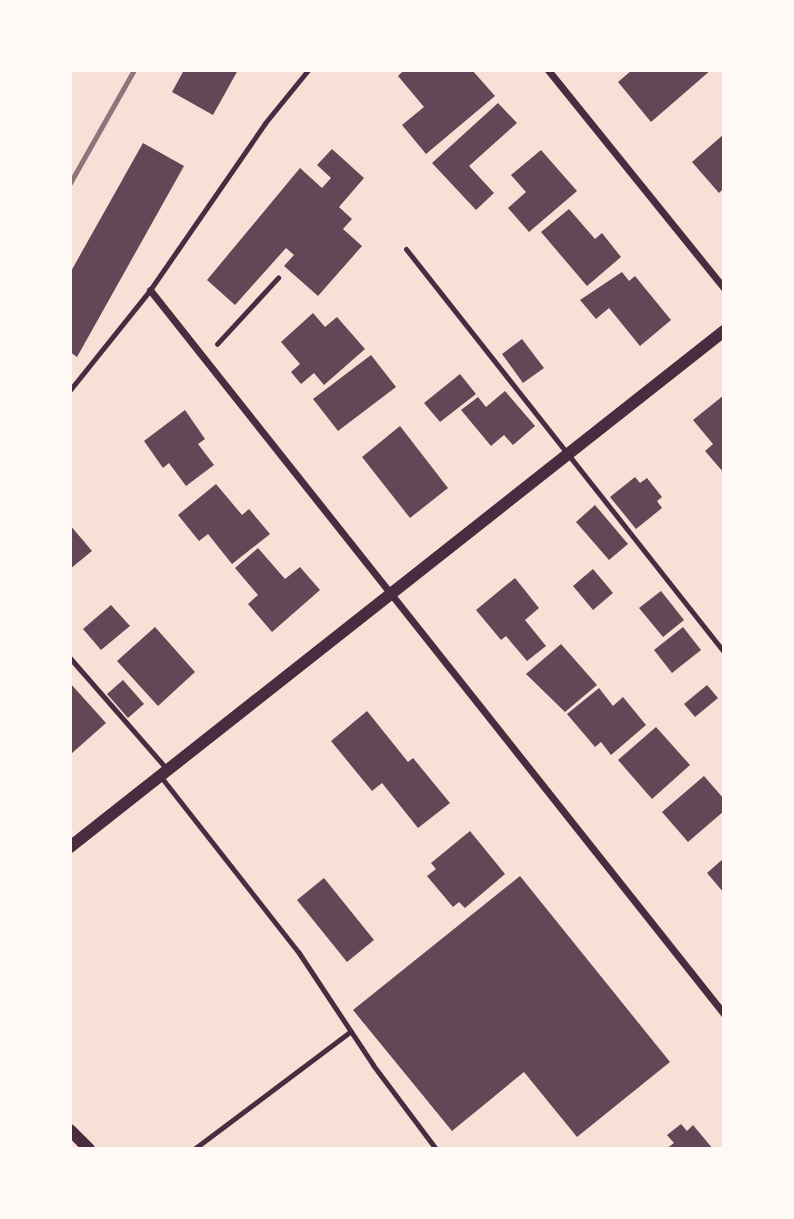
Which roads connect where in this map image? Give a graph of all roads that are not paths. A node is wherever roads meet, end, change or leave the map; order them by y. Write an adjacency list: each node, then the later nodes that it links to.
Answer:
1 (308, 70): 5 (lane)
2 (548, 70): 4 (street)
3 (406, 249): 8 (lane)
4 (724, 288)
5 (150, 290): 7 (lane); 9 (street)
6 (724, 331): 8 (street)
7 (70, 390)
8 (566, 454): 9 (street); 10 (lane)
9 (392, 591): 12 (street); 14 (street)
10 (724, 652)
11 (70, 658): 12 (lane)
12 (163, 772): 13 (street); 15 (lane)
13 (70, 847)
14 (724, 1014)
15 (351, 1031): 18 (lane); 19 (lane)
16 (70, 1130): 17 (street)
17 (89, 1149)
18 (194, 1149)
19 (436, 1149)

